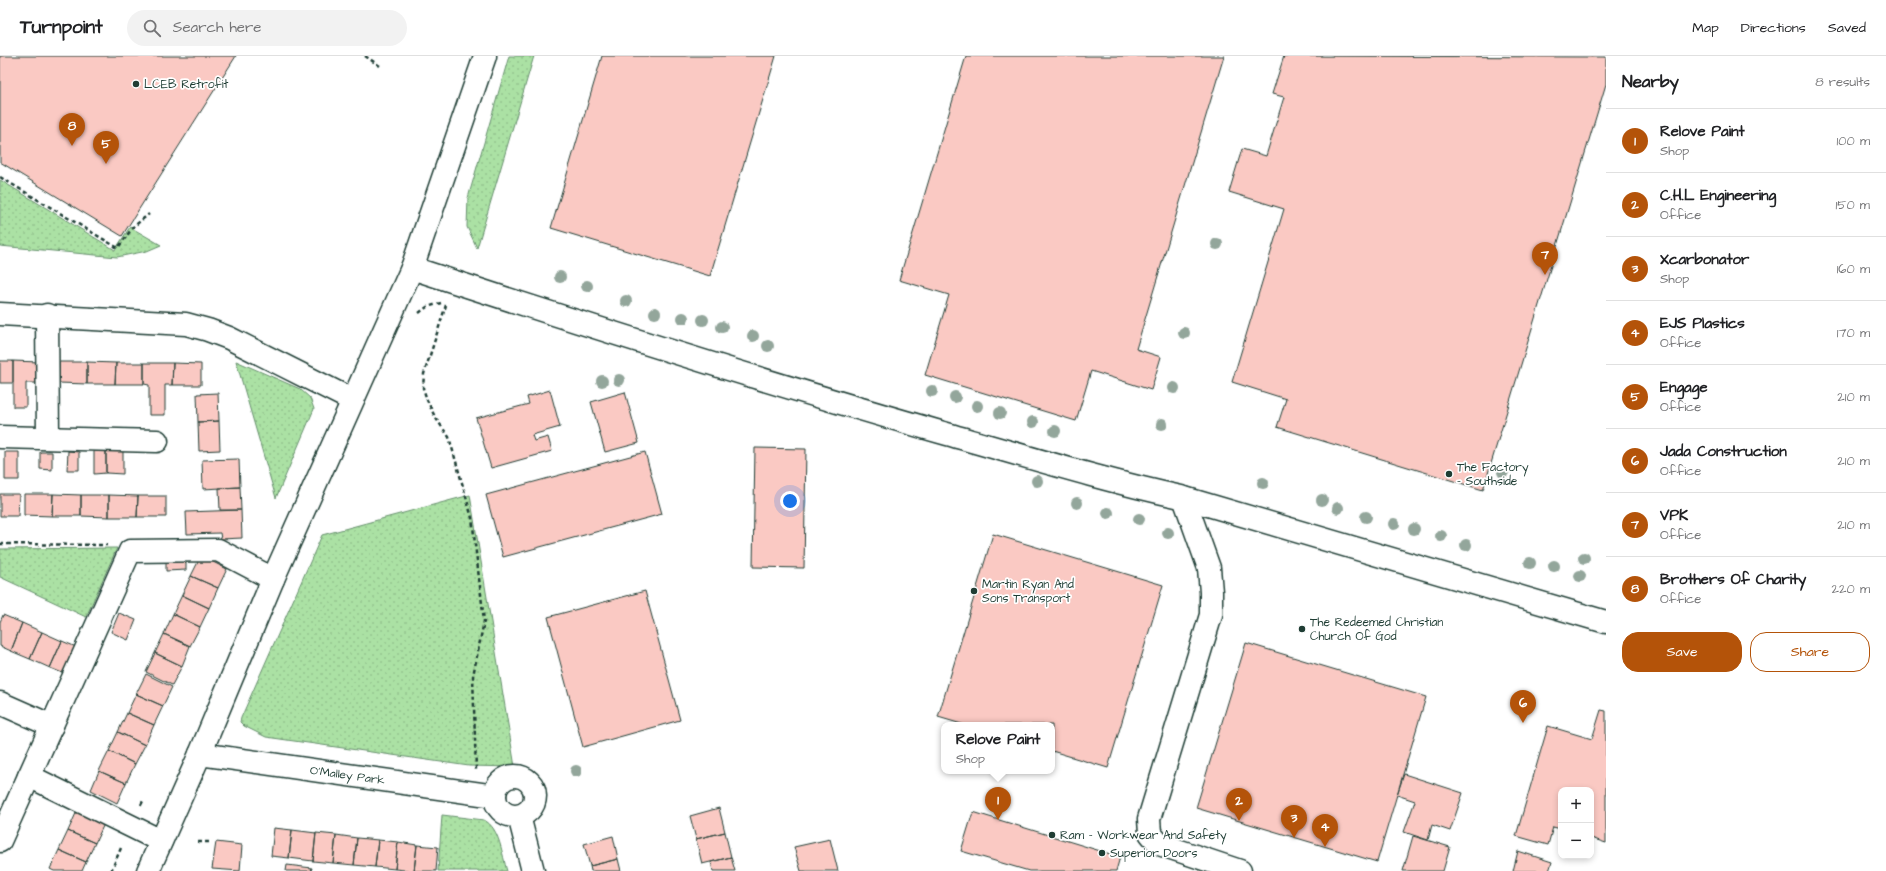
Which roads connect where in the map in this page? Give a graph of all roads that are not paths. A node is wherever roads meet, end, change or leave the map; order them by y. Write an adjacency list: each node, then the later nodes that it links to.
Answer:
1 (485, 56): 2 (street)
2 (412, 268): 5 (street); 9 (street)
3 (0, 314): 4 (street)
4 (47, 316): 5 (street); 7 (street)
5 (352, 400): 10 (street)
6 (0, 437): 7 (street)
7 (48, 438): 8 (street)
8 (157, 441)
9 (1184, 498): 11 (street); 22 (street)
10 (273, 579): 13 (street); 14 (street)
11 (1606, 622)
12 (0, 703): 13 (street)
13 (52, 726): 15 (street)
14 (200, 754): 16 (street, O'Malley Park); 19 (street)
15 (29, 776): 18 (street); 19 (street)
16 (495, 796): 17 (street); 17 (street)
17 (519, 816): 21 (street)
18 (2, 830)
19 (160, 841): 20 (street)
20 (148, 871)
21 (533, 871)
22 (1240, 871)

